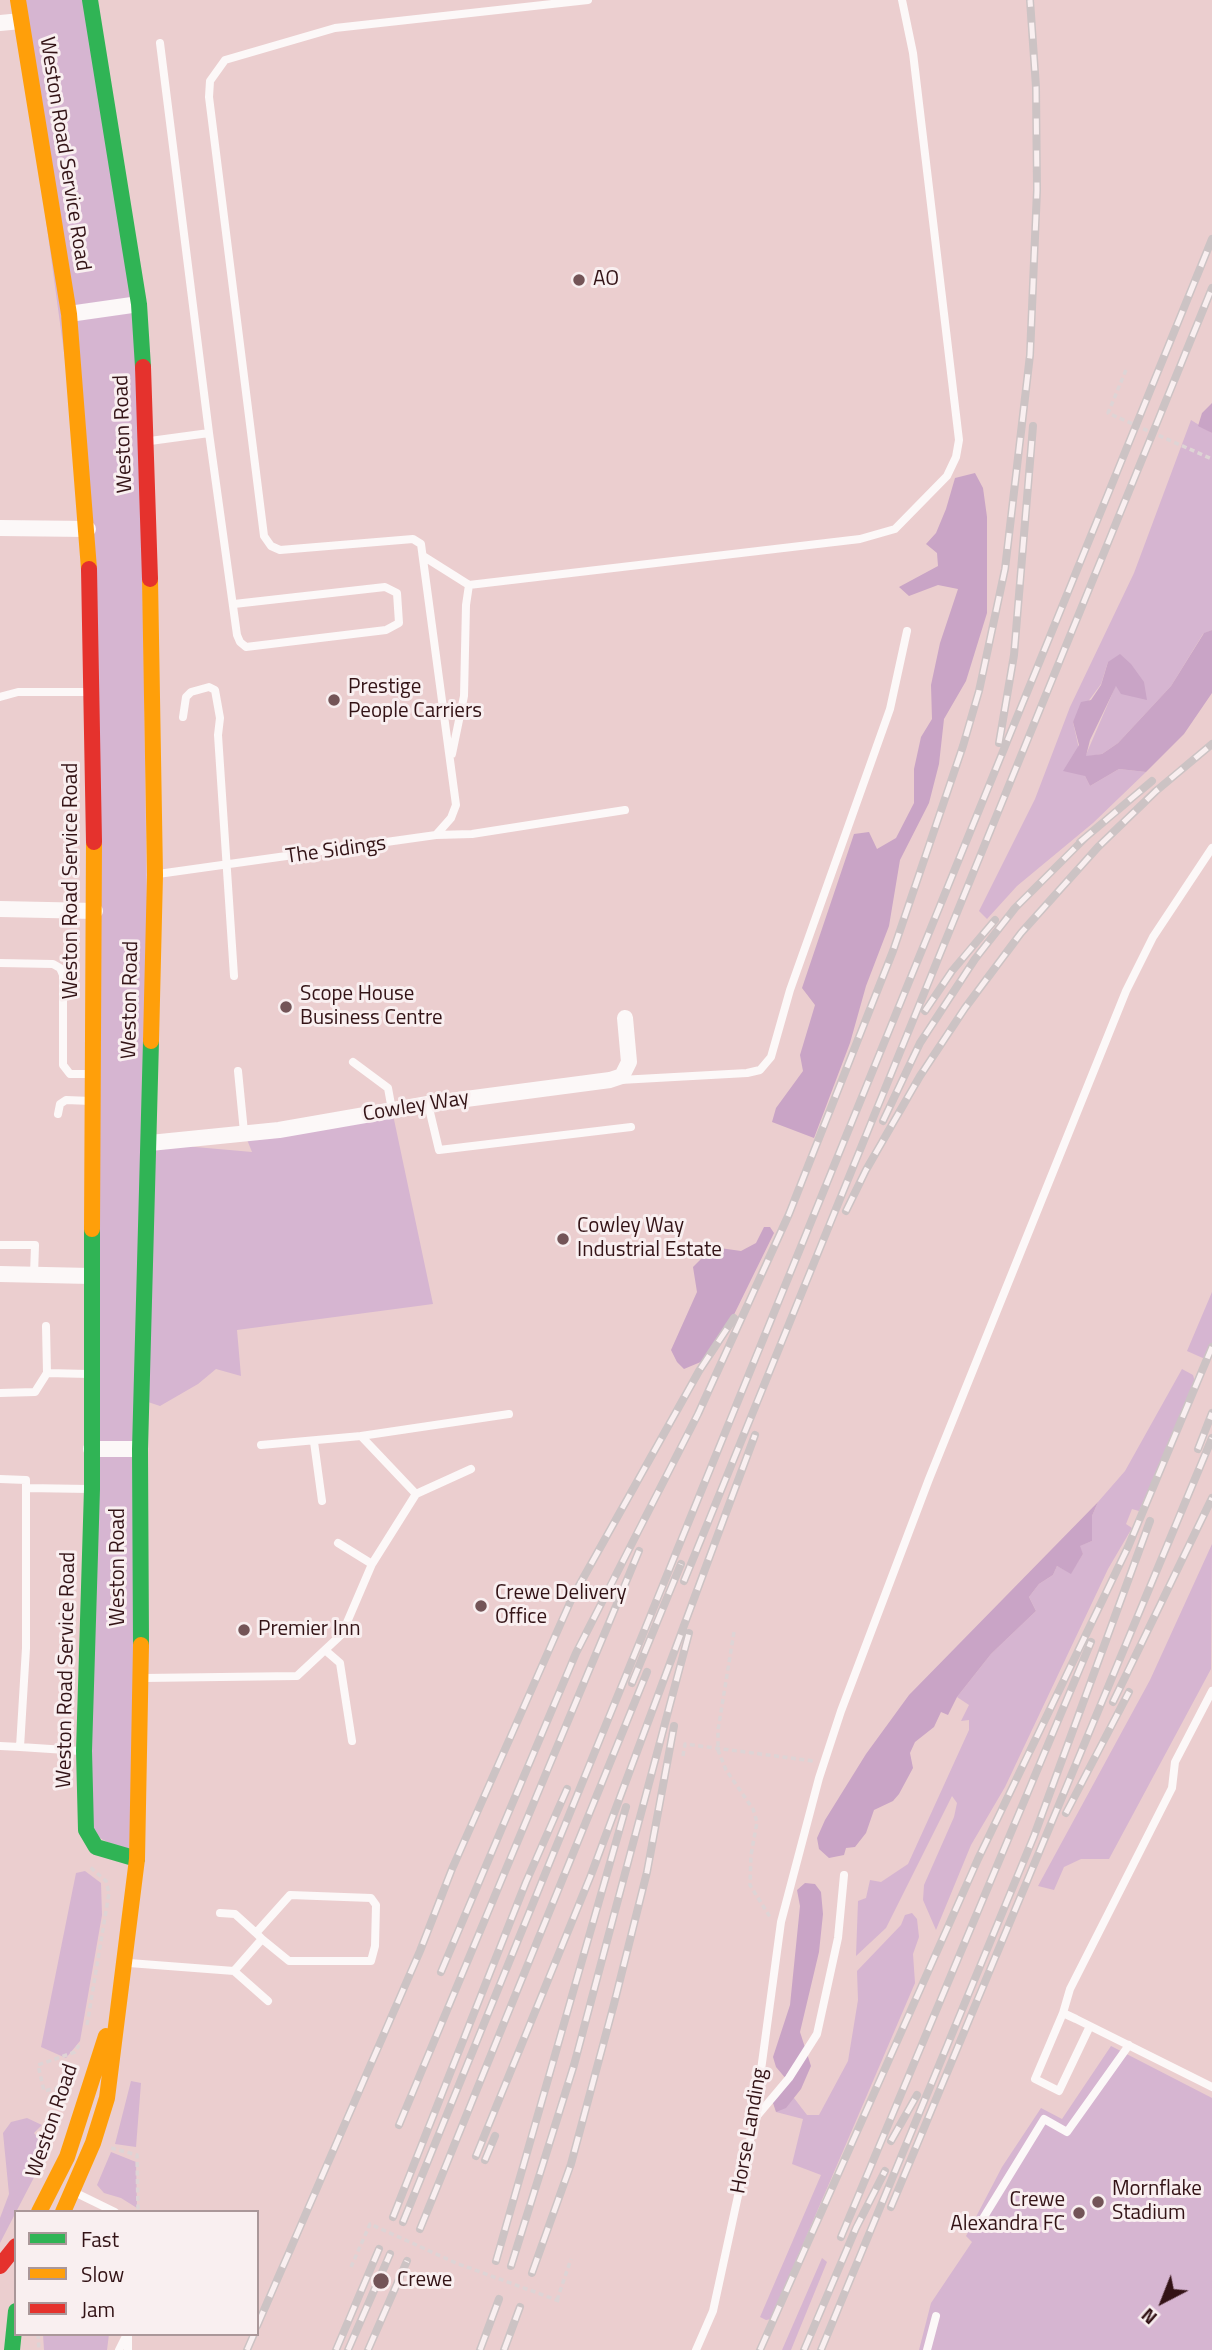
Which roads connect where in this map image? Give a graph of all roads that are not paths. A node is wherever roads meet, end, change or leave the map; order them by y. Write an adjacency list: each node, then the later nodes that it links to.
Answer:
1 (18, 0): 5 (main road, Weston Road Service Road)
2 (90, 0): 8 (main road, Weston Road)
3 (588, 0): 14 (lane)
4 (902, 0): 15 (lane)
5 (22, 21): 6 (street); 9 (main road, Weston Road Service Road)
6 (0, 23)
7 (160, 43): 10 (lane)
8 (139, 304): 9 (street); 11 (main road, Weston Road)
9 (69, 314): 13 (main road, Weston Road Service Road)
10 (209, 433): 11 (lane); 16 (lane)
11 (147, 442): 26 (main road, Weston Road)
12 (0, 528): 13 (street)
13 (88, 529): 18 (main road, Weston Road Service Road)
14 (423, 556): 15 (lane); 21 (lane)
15 (469, 585): 21 (lane)
16 (234, 604): 16 (lane)
17 (907, 631): 35 (lane)
18 (91, 692): 19 (lane); 28 (main road, Weston Road Service Road)
19 (0, 697)
20 (183, 717): 25 (lane)
21 (451, 760): 23 (lane)
22 (625, 810): 23 (lane, The Sidings)
23 (436, 835): 25 (lane, The Sidings)
24 (1212, 848): 84 (lane, Horse Landing)
25 (225, 865): 26 (lane, The Sidings); 30 (lane)
26 (155, 875): 42 (main road, Weston Road)
27 (0, 909): 28 (street)
28 (95, 911): 34 (main road, Weston Road Service Road)
29 (0, 963): 34 (lane)
30 (234, 976)
31 (625, 1018): 35 (street)
32 (353, 1062): 38 (lane)
33 (238, 1071): 41 (lane)
34 (93, 1074): 36 (main road, Weston Road Service Road)
35 (610, 1080): 37 (street, Cowley Way)
36 (93, 1101): 39 (lane); 46 (main road, Weston Road Service Road)
37 (428, 1104): 38 (street, Cowley Way); 40 (lane)
38 (392, 1110): 41 (street, Cowley Way)
39 (58, 1114)
40 (631, 1126)
41 (244, 1132): 42 (street, Cowley Way)
42 (149, 1143): 56 (main road, Weston Road)
43 (0, 1245): 45 (lane)
44 (0, 1274): 45 (street)
45 (34, 1275): 46 (street)
46 (91, 1276): 49 (main road, Weston Road Service Road)
47 (46, 1325): 48 (lane)
48 (47, 1373): 49 (lane); 50 (lane)
49 (91, 1374): 55 (main road, Weston Road Service Road)
50 (0, 1393)
51 (509, 1414): 52 (lane)
52 (361, 1436): 53 (lane); 61 (lane)
53 (314, 1442): 54 (lane); 62 (lane)
54 (261, 1445)
55 (91, 1449): 56 (street); 60 (main road, Weston Road Service Road)
56 (140, 1449): 66 (main road, Weston Road)
57 (471, 1469): 61 (lane)
58 (0, 1479): 59 (lane)
59 (26, 1488): 60 (lane); 70 (lane)
60 (92, 1489): 71 (main road, Weston Road Service Road)
61 (415, 1494): 64 (lane)
62 (322, 1501)
63 (338, 1543): 64 (lane)
64 (372, 1564): 65 (lane)
65 (325, 1650): 66 (lane); 68 (lane)
66 (141, 1678): 72 (main road, Weston Road)
67 (1212, 1691): 80 (lane)
68 (352, 1741)
69 (0, 1746): 70 (lane)
70 (20, 1746): 71 (lane)
71 (84, 1751): 72 (main road, Weston Road Service Road)
72 (137, 1858): 76 (main road, Weston Road)
73 (844, 1875): 84 (lane)
74 (220, 1913): 75 (lane)
75 (259, 1936): 75 (lane); 77 (lane)
76 (122, 1963): 77 (lane); 79 (main road, Weston Road)
77 (233, 1970): 78 (lane)
78 (268, 2001)
79 (117, 2004): 85 (main road, Weston Road); 86 (main road, Weston Road)
80 (1063, 2012): 81 (lane); 81 (lane)
81 (1090, 2026): 82 (lane)
82 (1129, 2045): 83 (lane); 90 (lane)
83 (1212, 2087)
84 (754, 2122): 96 (lane, Horse Landing)
85 (54, 2183): 86 (lane); 87 (main road, Weston Road)
86 (72, 2191): 88 (main road, Weston Road); 89 (lane)
87 (40, 2210)
88 (64, 2210)
89 (111, 2210)
90 (979, 2225)
91 (14, 2248): 92 (main road)
92 (0, 2266)
93 (936, 2316): 97 (lane)
94 (14, 2330): 95 (main road)
95 (12, 2350)
96 (696, 2350)
97 (927, 2350)

